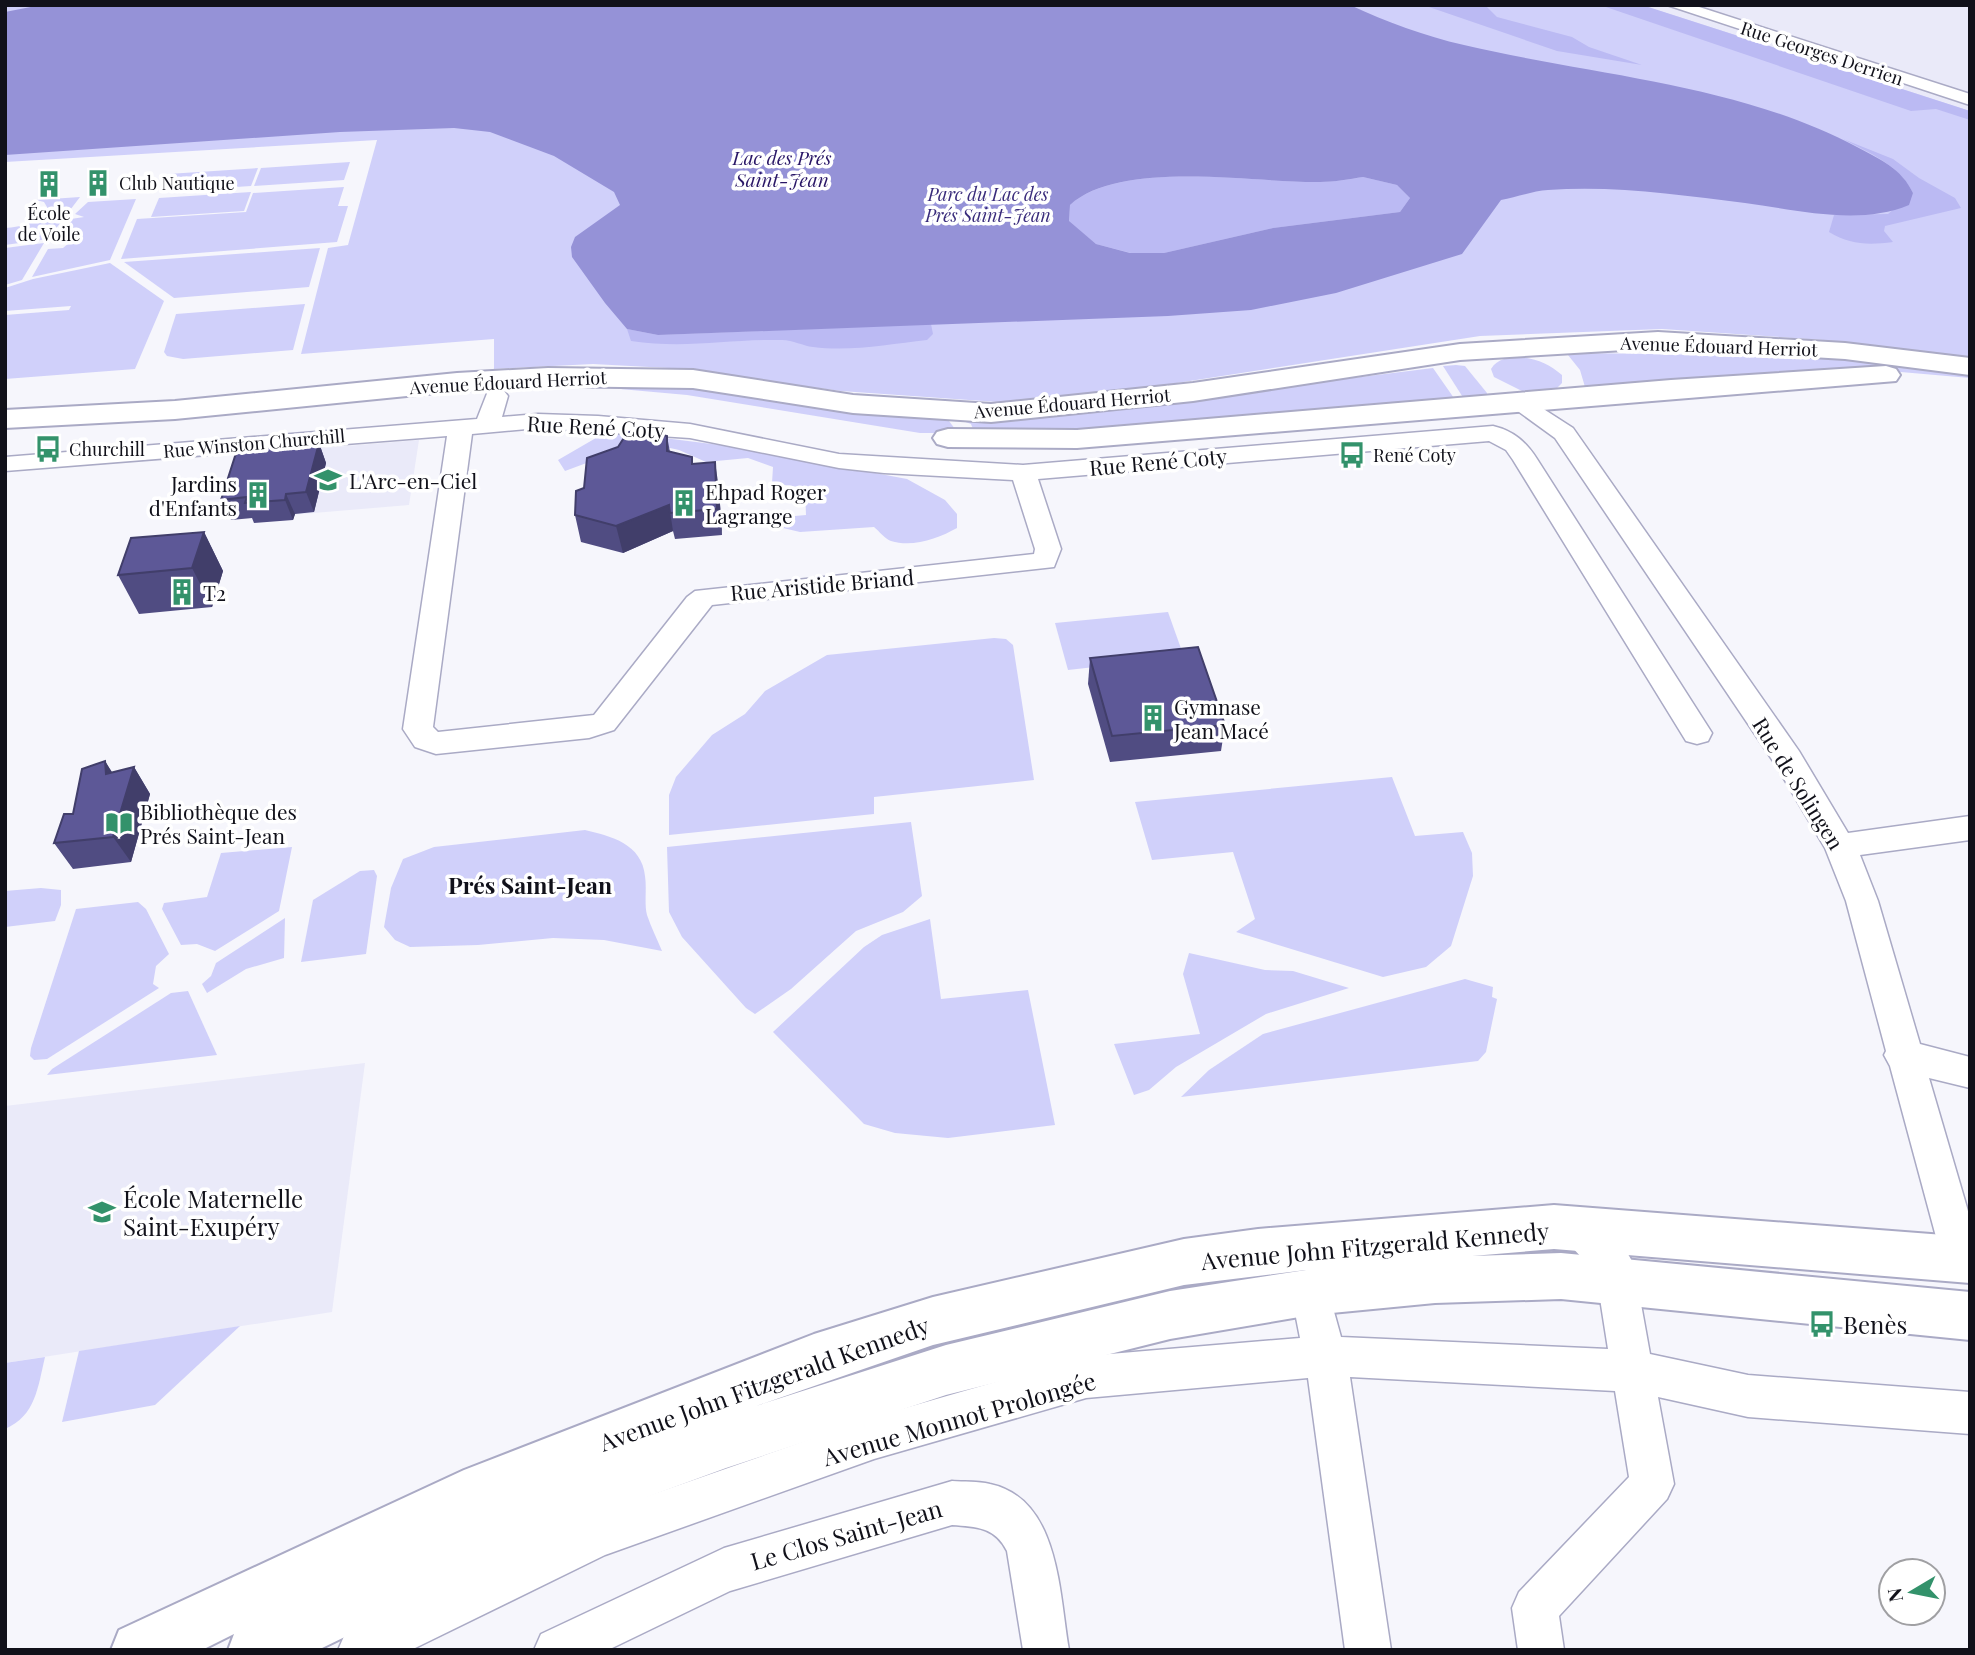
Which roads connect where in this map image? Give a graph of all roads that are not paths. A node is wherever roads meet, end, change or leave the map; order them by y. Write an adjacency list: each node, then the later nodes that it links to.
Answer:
1 (1675, 5): 2 (street, Rue Georges Derrien)
2 (1970, 100)
3 (1531, 346): 4 (main road, Avenue Édouard Herriot); 5 (main road, Avenue Édouard Herriot); 8 (main road)
4 (1499, 349): 9 (main road); 10 (main road, Avenue Édouard Herriot)
5 (1970, 367)
6 (1970, 382): 8 (main road, Avenue Édouard Herriot)
7 (496, 396): 9 (main road, Avenue Édouard Herriot); 11 (street); 13 (main road, Avenue Édouard Herriot)
8 (1569, 400): 9 (main road, Avenue Édouard Herriot); 12 (street)
9 (1520, 404): 12 (street, Rue de Solingen)
10 (5, 419)
11 (475, 425): 14 (street, Rue Winston Churchill); 15 (street, Rue René Coty); 15 (street, Rue Aristide Briand)
12 (1564, 433): 16 (street, Rue de Solingen)
13 (5, 434)
14 (5, 464)
15 (1023, 472): 17 (street, Rue René Coty)
16 (1632, 533): 17 (street); 20 (street, Rue de Solingen)
17 (1576, 539): 18 (street, Rue René Coty)
18 (1697, 733)
19 (1970, 828): 20 (street)
20 (1840, 846): 21 (street, Rue de Solingen)
21 (1902, 1055): 22 (street); 24 (street, Rue de Solingen)
22 (1970, 1073)
23 (1605, 1259): 24 (main road, Avenue John Fitzgerald Kennedy); 25 (main road, Avenue John Fitzgerald Kennedy); 26 (main road, Avenue John Fitzgerald Kennedy); 28 (street); 30 (main road, Avenue John Fitzgerald Kennedy)
24 (1966, 1260)
25 (1311, 1293): 27 (street); 31 (main road, Avenue John Fitzgerald Kennedy)
26 (1970, 1316)
27 (1324, 1356): 28 (street, Avenue Monnot Prolongée); 32 (street, Avenue Monnot Prolongée); 35 (street)
28 (1633, 1371): 29 (street, Avenue Monnot Prolongée); 36 (street)
29 (1970, 1413)
30 (139, 1650)
31 (256, 1650)
32 (360, 1650)
33 (557, 1650): 34 (street, Le Clos Saint-Jean)
34 (1046, 1650)
35 (1368, 1650)
36 (1541, 1650)

